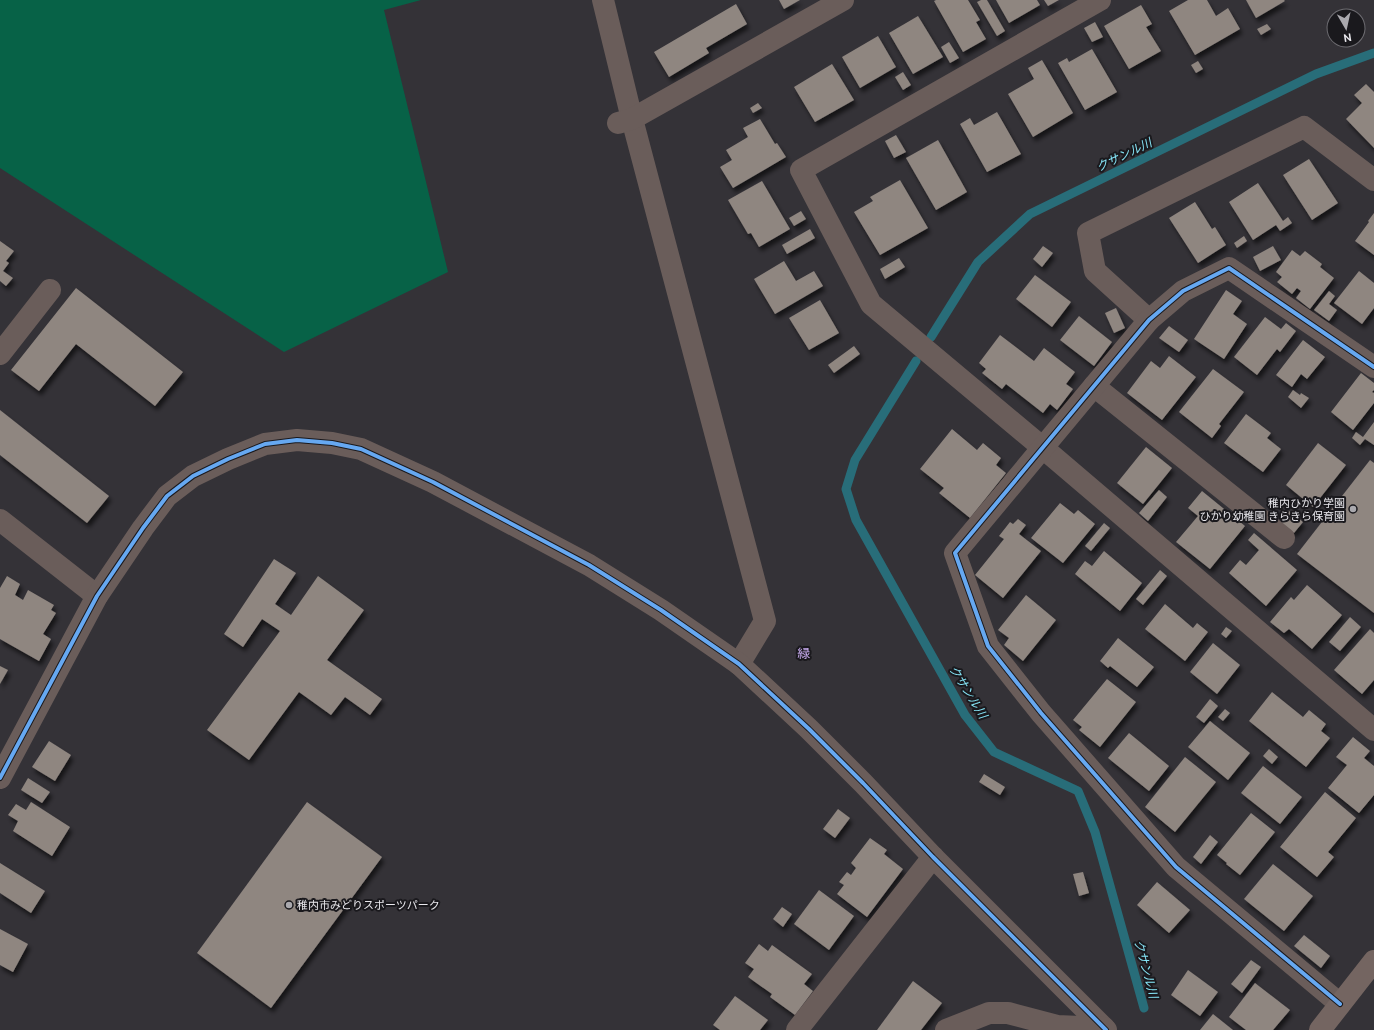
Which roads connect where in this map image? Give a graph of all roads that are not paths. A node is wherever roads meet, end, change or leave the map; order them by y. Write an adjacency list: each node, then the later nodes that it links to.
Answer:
1 (603, 0): 4 (street)
2 (844, 0): 4 (street)
3 (1100, 0): 11 (street)
4 (625, 121): 15 (street)
5 (1374, 180): 7 (street)
6 (50, 290): 8 (street)
7 (1149, 320): 9 (street); 10 (street)
8 (0, 354)
9 (1374, 367)
10 (1094, 386): 11 (street); 13 (street)
11 (1043, 448): 16 (street); 20 (street)
12 (0, 520): 14 (street)
13 (1284, 538)
14 (97, 596): 15 (street); 17 (street)
15 (739, 664): 18 (street)
16 (1374, 730)
17 (0, 778)
18 (933, 858): 21 (street); 22 (street)
19 (1374, 961): 20 (main road)
20 (1340, 1004): 24 (main road)
21 (1105, 1029): 23 (street)
22 (797, 1030)
23 (946, 1030)
24 (1320, 1030)

